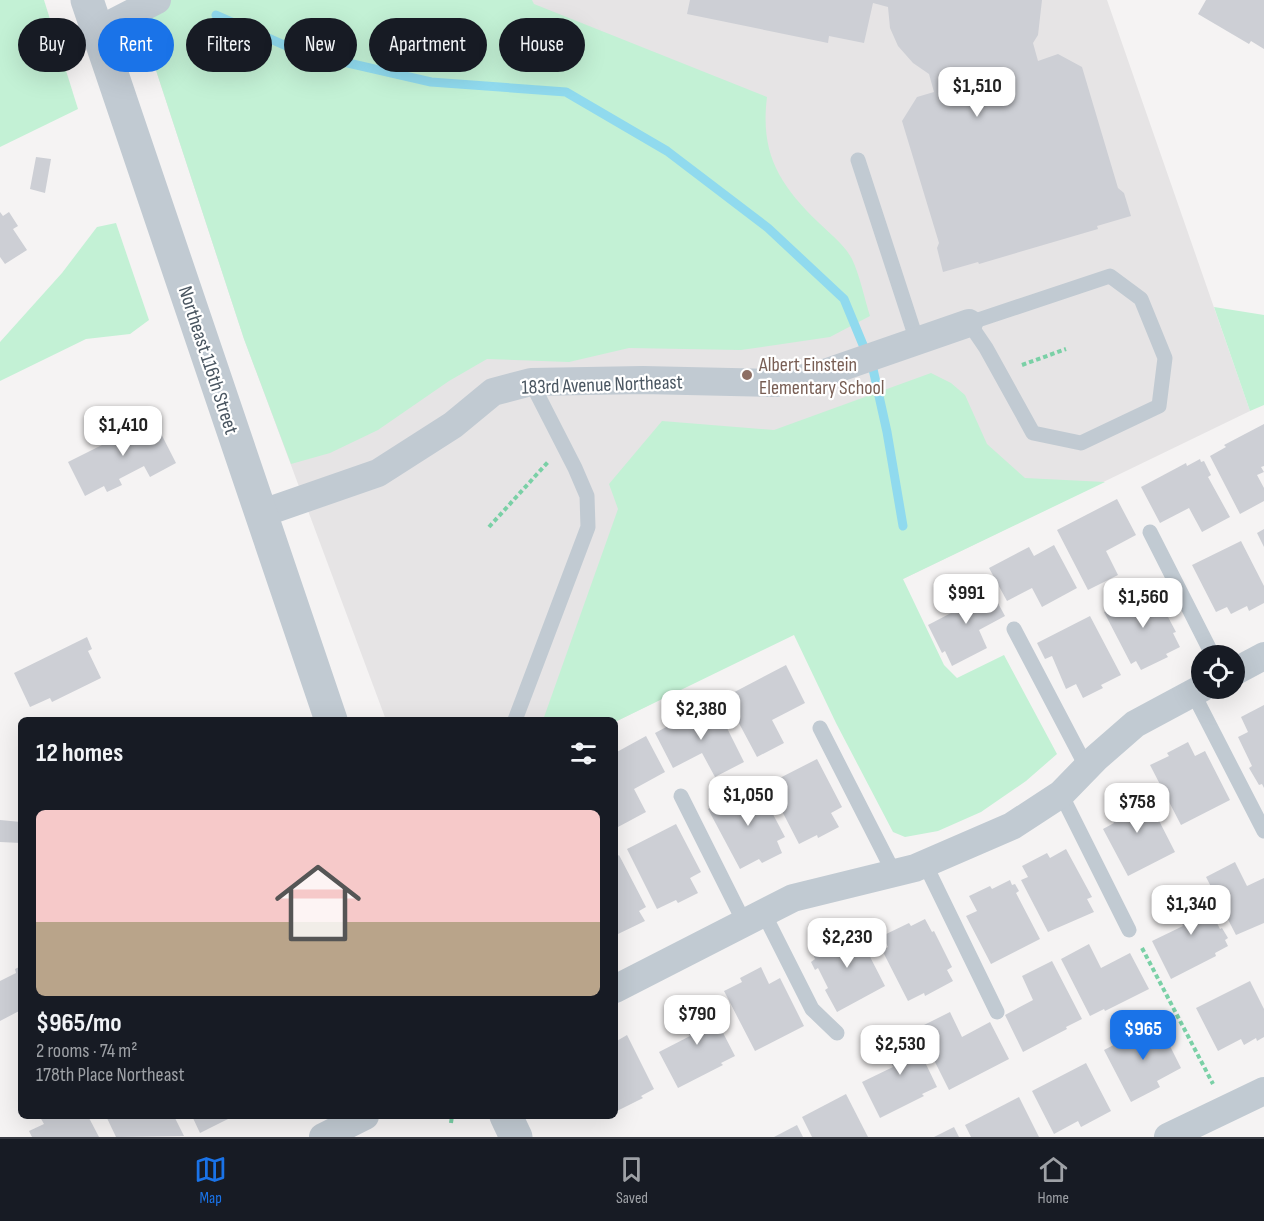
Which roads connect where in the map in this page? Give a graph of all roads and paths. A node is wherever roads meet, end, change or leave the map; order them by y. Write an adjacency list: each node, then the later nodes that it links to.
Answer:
1 (87, 0): 3 (street, Northeast 116th Street)
2 (157, 0): 3 (street)
3 (97, 31): 11 (street, Northeast 116th Street)
4 (858, 160): 6 (lane)
5 (969, 323): 5 (lane); 6 (street, 183rd Avenue Northeast)
6 (916, 341): 9 (street, 183rd Avenue Northeast)
7 (1066, 349): 8 (path)
8 (1020, 366)
9 (531, 382): 11 (street, 183rd Avenue Northeast); 21 (lane)
10 (548, 461): 12 (path)
11 (260, 514): 20 (street, Northeast 116th Street)
12 (489, 527)
13 (1150, 532): 15 (lane)
14 (1014, 629): 23 (lane)
15 (1207, 645)
16 (1264, 656): 17 (street)
17 (1245, 666)
18 (1191, 694): 23 (street)
19 (1201, 699): 26 (lane)
20 (330, 717)
21 (515, 717)
22 (820, 728): 28 (lane)
23 (1086, 768): 24 (street)
24 (1061, 794): 27 (street); 30 (lane)
25 (681, 796): 29 (lane)
26 (1264, 831)
27 (925, 864): 28 (street); 32 (lane)
28 (894, 873): 29 (street)
29 (754, 917): 31 (street); 33 (lane)
30 (1130, 930): 35 (path)
31 (618, 987)
32 (997, 1012)
33 (837, 1033)
34 (1264, 1091): 35 (street)
35 (1226, 1109): 42 (street)
36 (358, 1119): 40 (street)
37 (452, 1119): 39 (path)
38 (507, 1119): 41 (street)
39 (451, 1123)
40 (323, 1137)
41 (516, 1137)
42 (1168, 1137)

